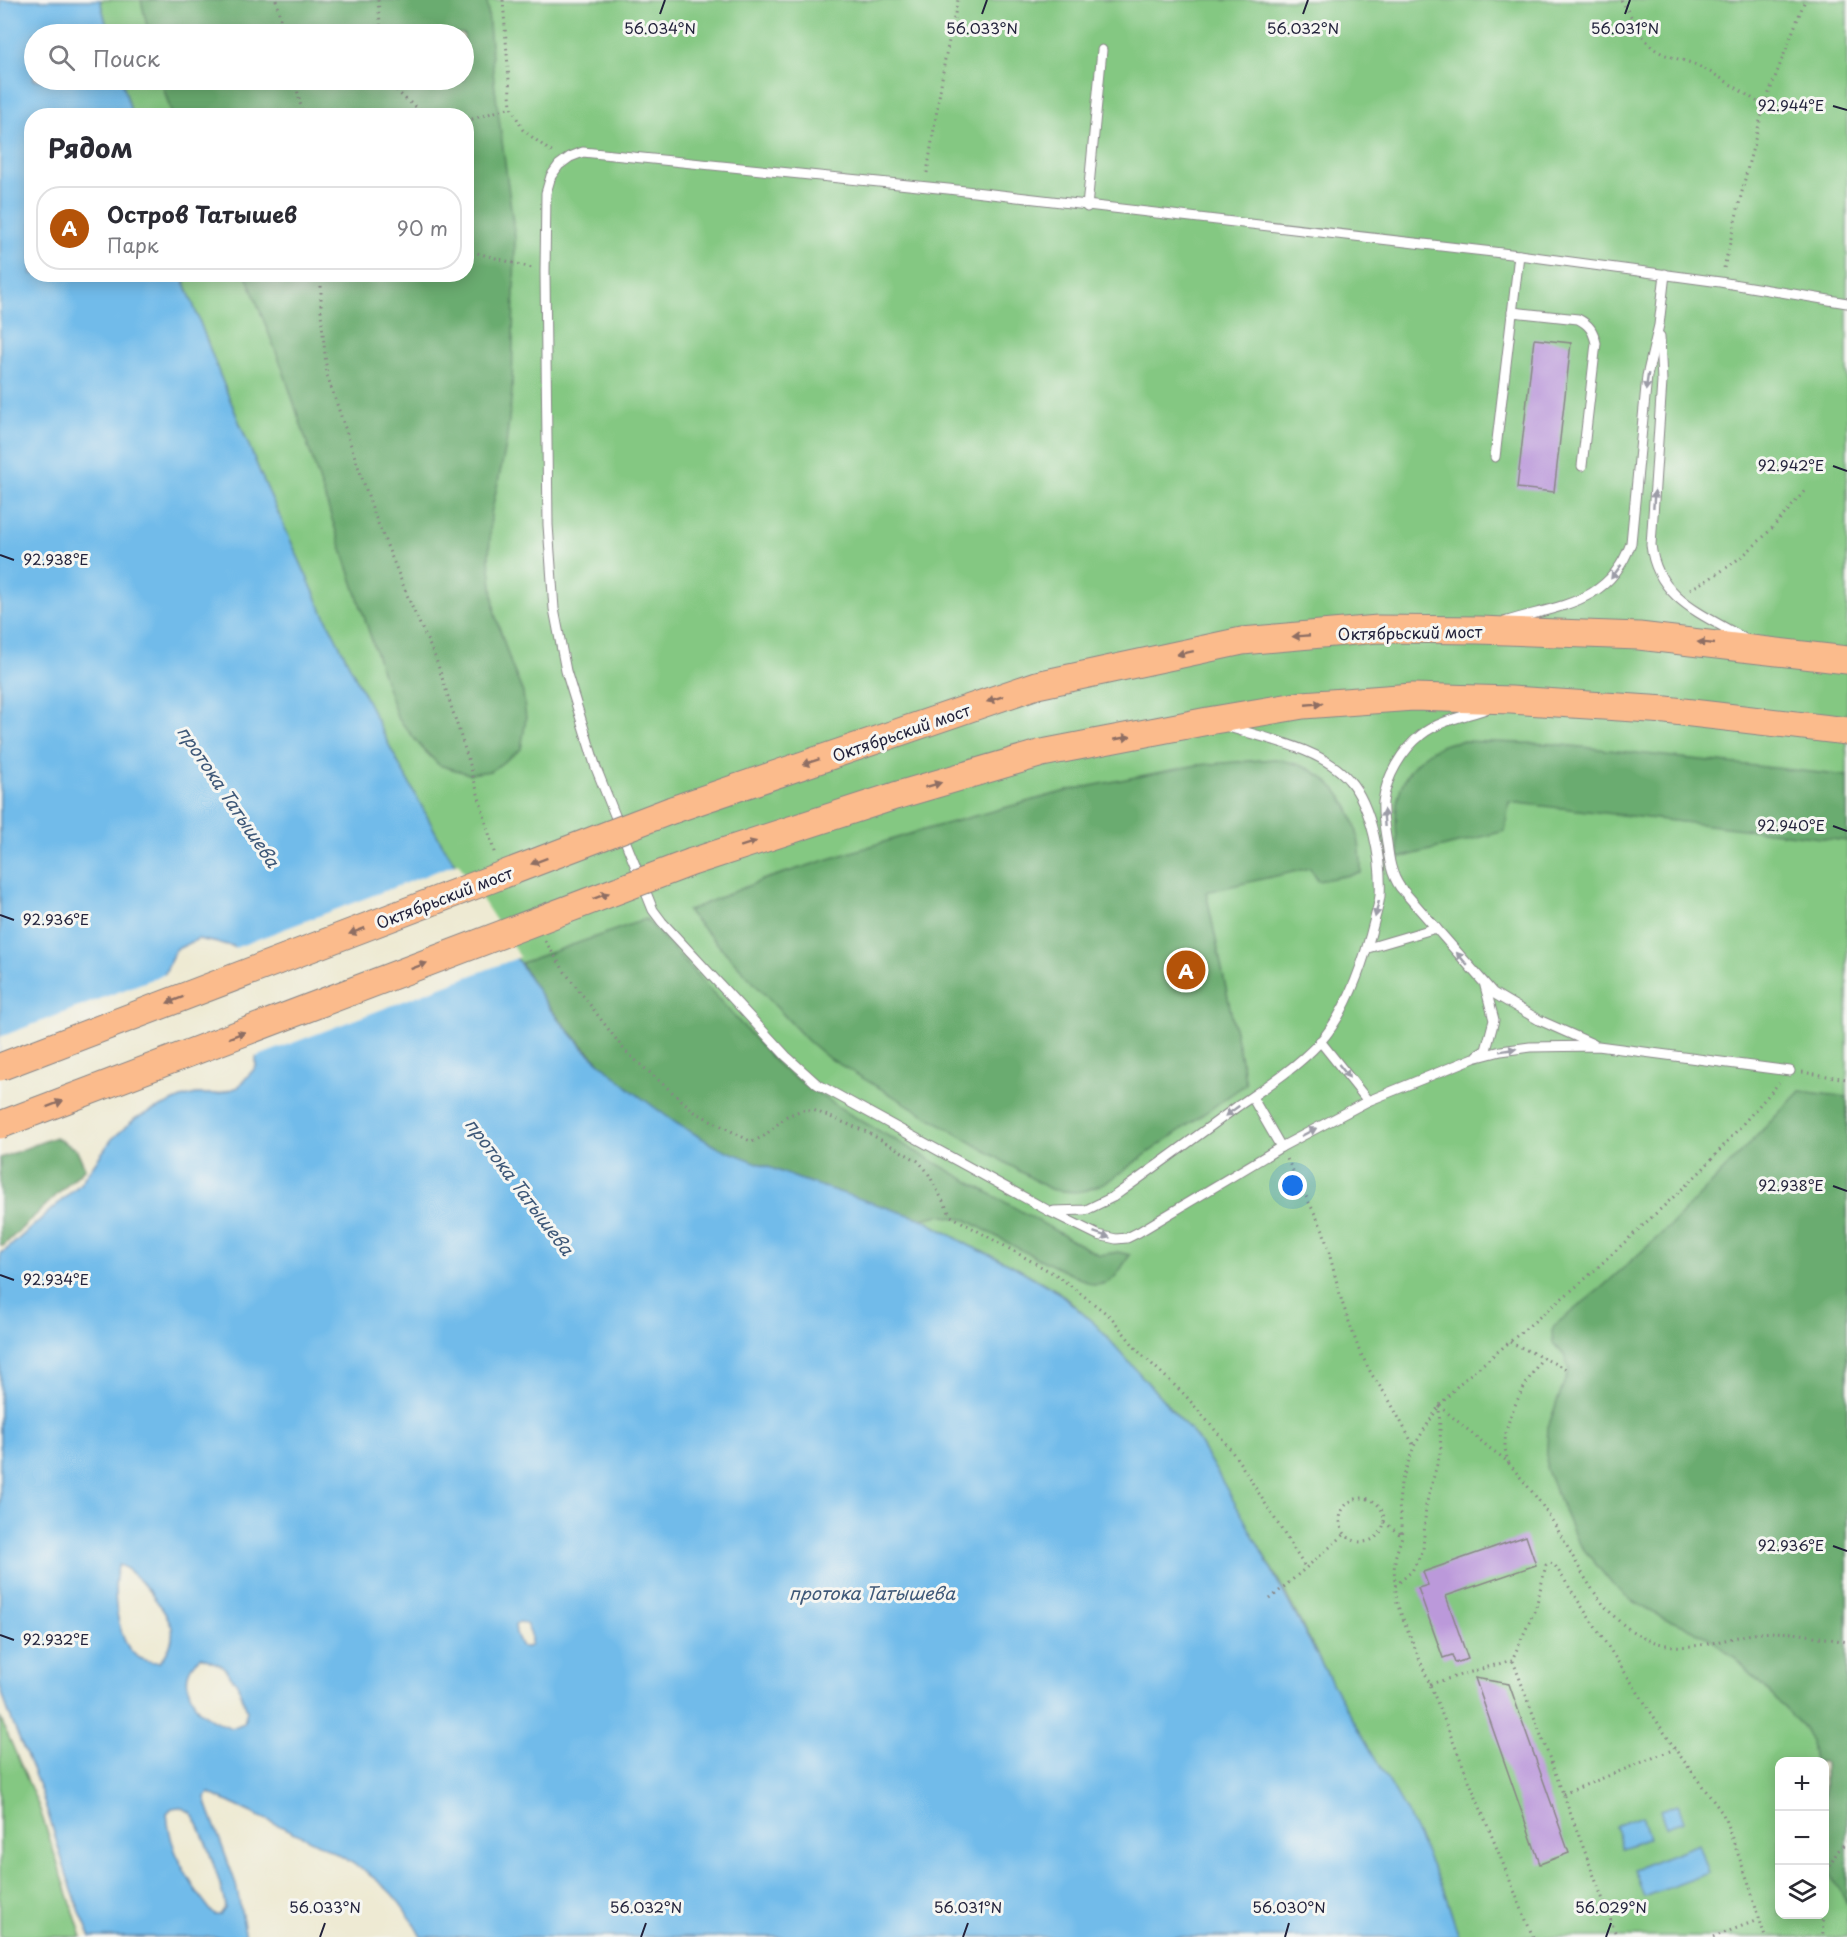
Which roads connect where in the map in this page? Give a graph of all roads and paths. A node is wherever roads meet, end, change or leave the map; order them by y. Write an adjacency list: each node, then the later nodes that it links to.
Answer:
1 (276, 0): 7 (path)
2 (378, 0): 8 (path)
3 (503, 0): 13 (path)
4 (958, 0): 18 (path)
5 (1621, 0): 12 (path)
6 (1805, 0): 12 (path)
7 (282, 24)
8 (380, 24)
9 (1102, 50): 19 (lane)
10 (297, 90): 14 (path)
11 (398, 90): 15 (path)
12 (1764, 106): 24 (path)
13 (510, 107): 16 (path); 17 (path)
14 (301, 108)
15 (417, 108)
16 (474, 118)
17 (564, 160): 18 (lane); 22 (lane)
18 (925, 187): 19 (lane)
19 (1087, 207): 21 (lane)
20 (474, 252): 22 (path)
21 (1519, 255): 23 (lane); 26 (lane)
22 (545, 272): 51 (lane)
23 (1665, 274): 24 (lane); 27 (lane)
24 (1720, 282): 25 (lane)
25 (1847, 303)
26 (1512, 312): 28 (lane); 29 (lane)
27 (1659, 325): 32 (lane, one-way to 32); 33 (lane, one-way to 27)
28 (1495, 457)
29 (1582, 466)
30 (1806, 489): 31 (path)
31 (1683, 593)
32 (1479, 630): 33 (main road, Октябрьский мост, one-way to 32); 44 (main road, Октябрьский мост, one-way to 44, bridge)
33 (1761, 649): 34 (main road, Октябрьский мост)
34 (1847, 660)
35 (1511, 700): 36 (main road, one-way to 35); 37 (main road); 38 (lane, one-way to 35)
36 (1208, 721): 39 (lane, one-way to 39); 49 (main road, one-way to 36, bridge)
37 (1847, 731)
38 (1436, 928): 39 (lane); 40 (lane, one-way to 38)
39 (1368, 948): 41 (lane)
40 (1485, 986): 42 (lane); 43 (lane)
41 (1320, 1041): 47 (lane); 48 (lane, one-way to 48)
42 (1598, 1046): 43 (lane, one-way to 42); 45 (lane)
43 (1474, 1058): 48 (lane)
44 (0, 1066)
45 (1790, 1071): 46 (path); 52 (path)
46 (1847, 1079)
47 (1252, 1096): 50 (lane); 51 (lane, one-way to 51)
48 (1368, 1101): 50 (lane, one-way to 48)
49 (0, 1125)
50 (1281, 1146): 51 (lane, one-way to 50); 56 (path)
51 (1049, 1211)
52 (1510, 1342): 53 (path); 55 (path)
53 (1542, 1358): 54 (path); 57 (path)
54 (1566, 1369)
55 (1439, 1406): 56 (path); 57 (path); 61 (path)
56 (1414, 1446): 60 (path)
57 (1510, 1465): 63 (path)
58 (1384, 1522): 59 (path); 59 (path); 60 (path)
59 (1345, 1534): 62 (path)
60 (1402, 1536): 61 (path)
61 (1394, 1587): 65 (path)
62 (1270, 1599)
63 (1847, 1642)
64 (1512, 1660): 65 (path); 66 (path); 67 (path)
65 (1430, 1684): 72 (path)
66 (1675, 1749): 67 (path); 71 (path)
67 (1563, 1794): 73 (path)
68 (1847, 1841): 69 (path)
69 (1829, 1867)
70 (1822, 1919): 76 (path)
71 (1758, 1920): 74 (path); 75 (path)
72 (1533, 1937)
73 (1617, 1937)
74 (1713, 1937)
75 (1764, 1937)
76 (1824, 1937)

